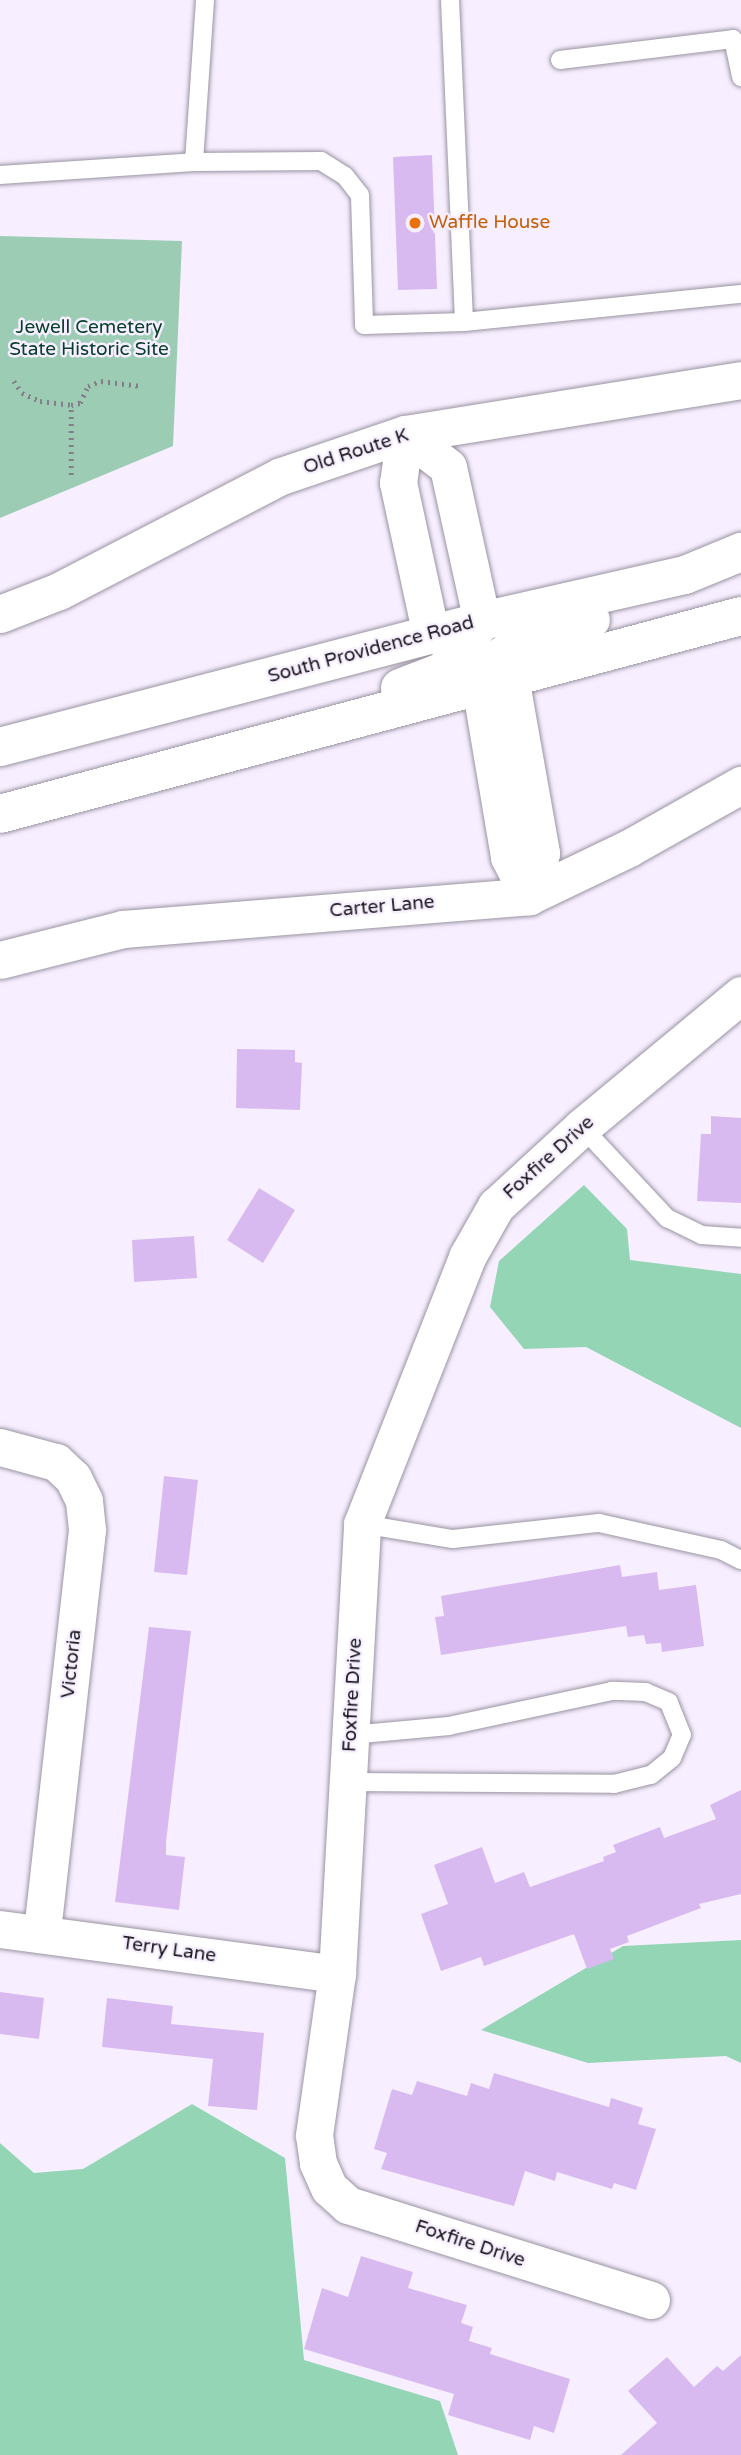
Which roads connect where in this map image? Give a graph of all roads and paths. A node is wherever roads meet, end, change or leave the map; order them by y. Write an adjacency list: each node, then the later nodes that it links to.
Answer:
1 (205, 0): 6 (lane)
2 (450, 0): 9 (lane)
3 (737, 39): 4 (lane); 5 (lane)
4 (560, 60)
5 (741, 77)
6 (194, 162): 7 (lane); 9 (lane)
7 (0, 175)
8 (741, 294): 9 (lane)
9 (464, 322)
10 (741, 380): 14 (street, Old Route K)
11 (14, 381): 13 (path)
12 (141, 386): 13 (path)
13 (71, 405): 15 (path)
14 (405, 434): 18 (street, Old Route K); 20 (street); 21 (street)
15 (71, 475)
16 (741, 552): 17 (main road, South Providence Road)
17 (685, 575): 20 (main road, South Providence Road); 22 (main road)
18 (0, 614)
19 (741, 616): 22 (main road)
20 (482, 621): 21 (main road, South Providence Road); 23 (main road)
21 (431, 635): 24 (main road, South Providence Road)
22 (495, 681): 23 (main road); 27 (street)
23 (267, 741): 26 (main road)
24 (0, 747)
25 (741, 785): 27 (street, Carter Lane)
26 (0, 814)
27 (528, 896): 28 (street, Carter Lane)
28 (0, 960)
29 (741, 995): 30 (street, Foxfire Drive)
30 (582, 1126): 31 (lane); 33 (street, Foxfire Drive)
31 (741, 1238)
32 (0, 1447): 38 (street, Victoria)
33 (362, 1524): 34 (lane); 35 (street, Foxfire Drive)
34 (741, 1560)
35 (350, 1735): 36 (street, Foxfire Drive); 36 (lane)
36 (348, 1782): 39 (street, Foxfire Drive)
37 (0, 1929): 38 (street, Terry Lane)
38 (42, 1933): 39 (street, Terry Lane)
39 (337, 1974): 40 (street, Foxfire Drive)
40 (651, 2300)

